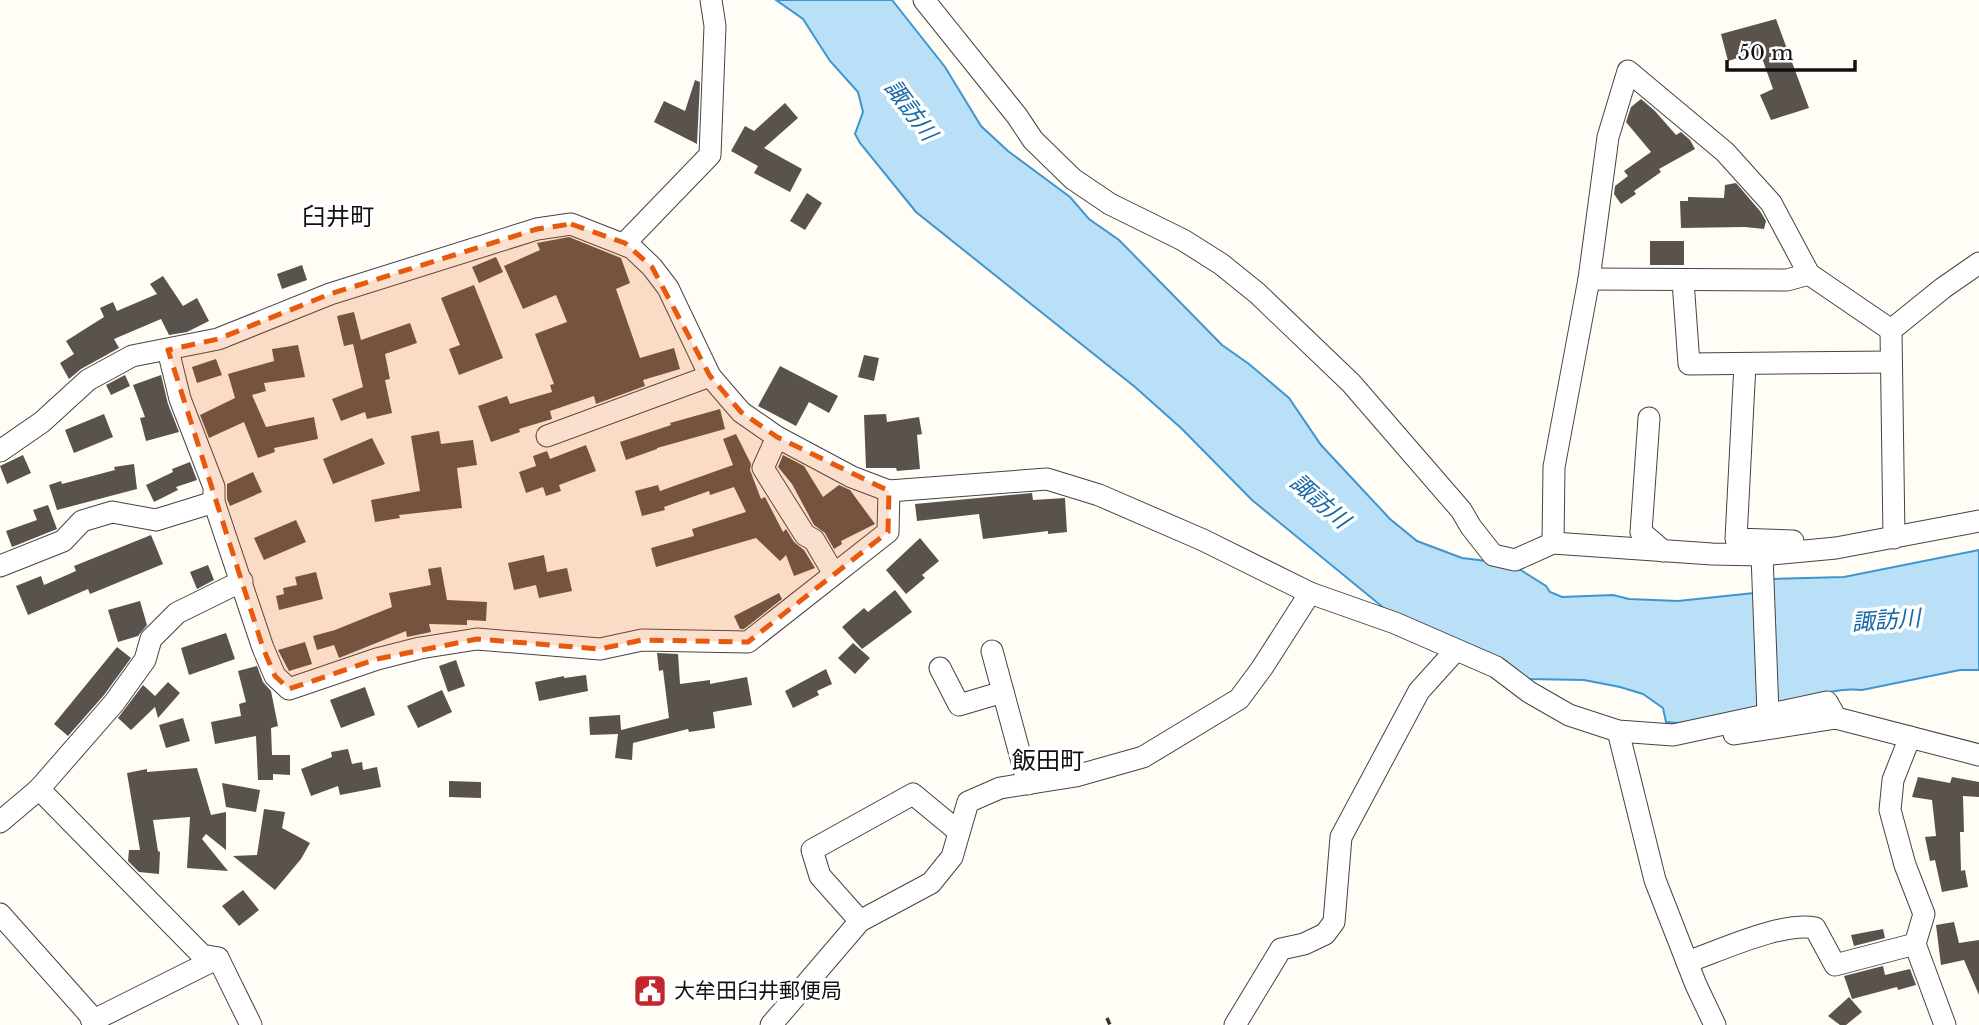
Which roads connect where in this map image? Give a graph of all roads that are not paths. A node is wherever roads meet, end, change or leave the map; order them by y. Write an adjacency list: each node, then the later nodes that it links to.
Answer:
1 (711, 0): 3 (street)
2 (924, 0): 21 (street)
3 (625, 243): 9 (street); 12 (street)
4 (1979, 263): 8 (street)
5 (1810, 274): 6 (street); 7 (street); 8 (street)
6 (1589, 279): 7 (street); 21 (street)
7 (1683, 281): 11 (street)
8 (1891, 330): 10 (street)
9 (167, 350): 16 (street); 18 (street)
10 (1891, 362): 11 (street); 20 (street)
11 (1745, 364): 22 (street)
12 (710, 376): 14 (street); 15 (street)
13 (1649, 418): 23 (street)
14 (547, 436)
15 (777, 437): 17 (street); 26 (street)
16 (0, 451)
17 (888, 491): 26 (street); 28 (street)
18 (214, 502): 25 (street); 27 (street)
19 (1979, 521): 20 (street)
20 (1894, 538): 22 (street)
21 (1553, 543): 23 (street)
22 (1813, 550): 24 (street)
23 (1663, 551): 24 (street)
24 (1762, 559): 33 (street)
25 (0, 566)
26 (834, 574): 27 (street)
27 (242, 581): 40 (street)
28 (1310, 593): 29 (street); 39 (street)
29 (1456, 650): 35 (street); 51 (street)
30 (992, 651): 32 (street)
31 (940, 668): 32 (street)
32 (1003, 692): 39 (street)
33 (1768, 710): 34 (street); 36 (street)
34 (1836, 718): 36 (street); 37 (street)
35 (1618, 731): 36 (street); 47 (street)
36 (1673, 735)
37 (1910, 737): 38 (street); 45 (street)
38 (1979, 755)
39 (1028, 784): 42 (street)
40 (39, 789): 41 (street); 46 (street)
41 (0, 822)
42 (959, 832): 44 (street); 44 (street)
43 (0, 914): 48 (street)
44 (860, 921): 50 (street)
45 (1915, 944): 47 (street); 53 (street)
46 (218, 958): 48 (street); 49 (street)
47 (1687, 962): 52 (street)
48 (93, 1023)
49 (251, 1025)
50 (771, 1025)
51 (1235, 1025)
52 (1715, 1025)
53 (1945, 1025)

